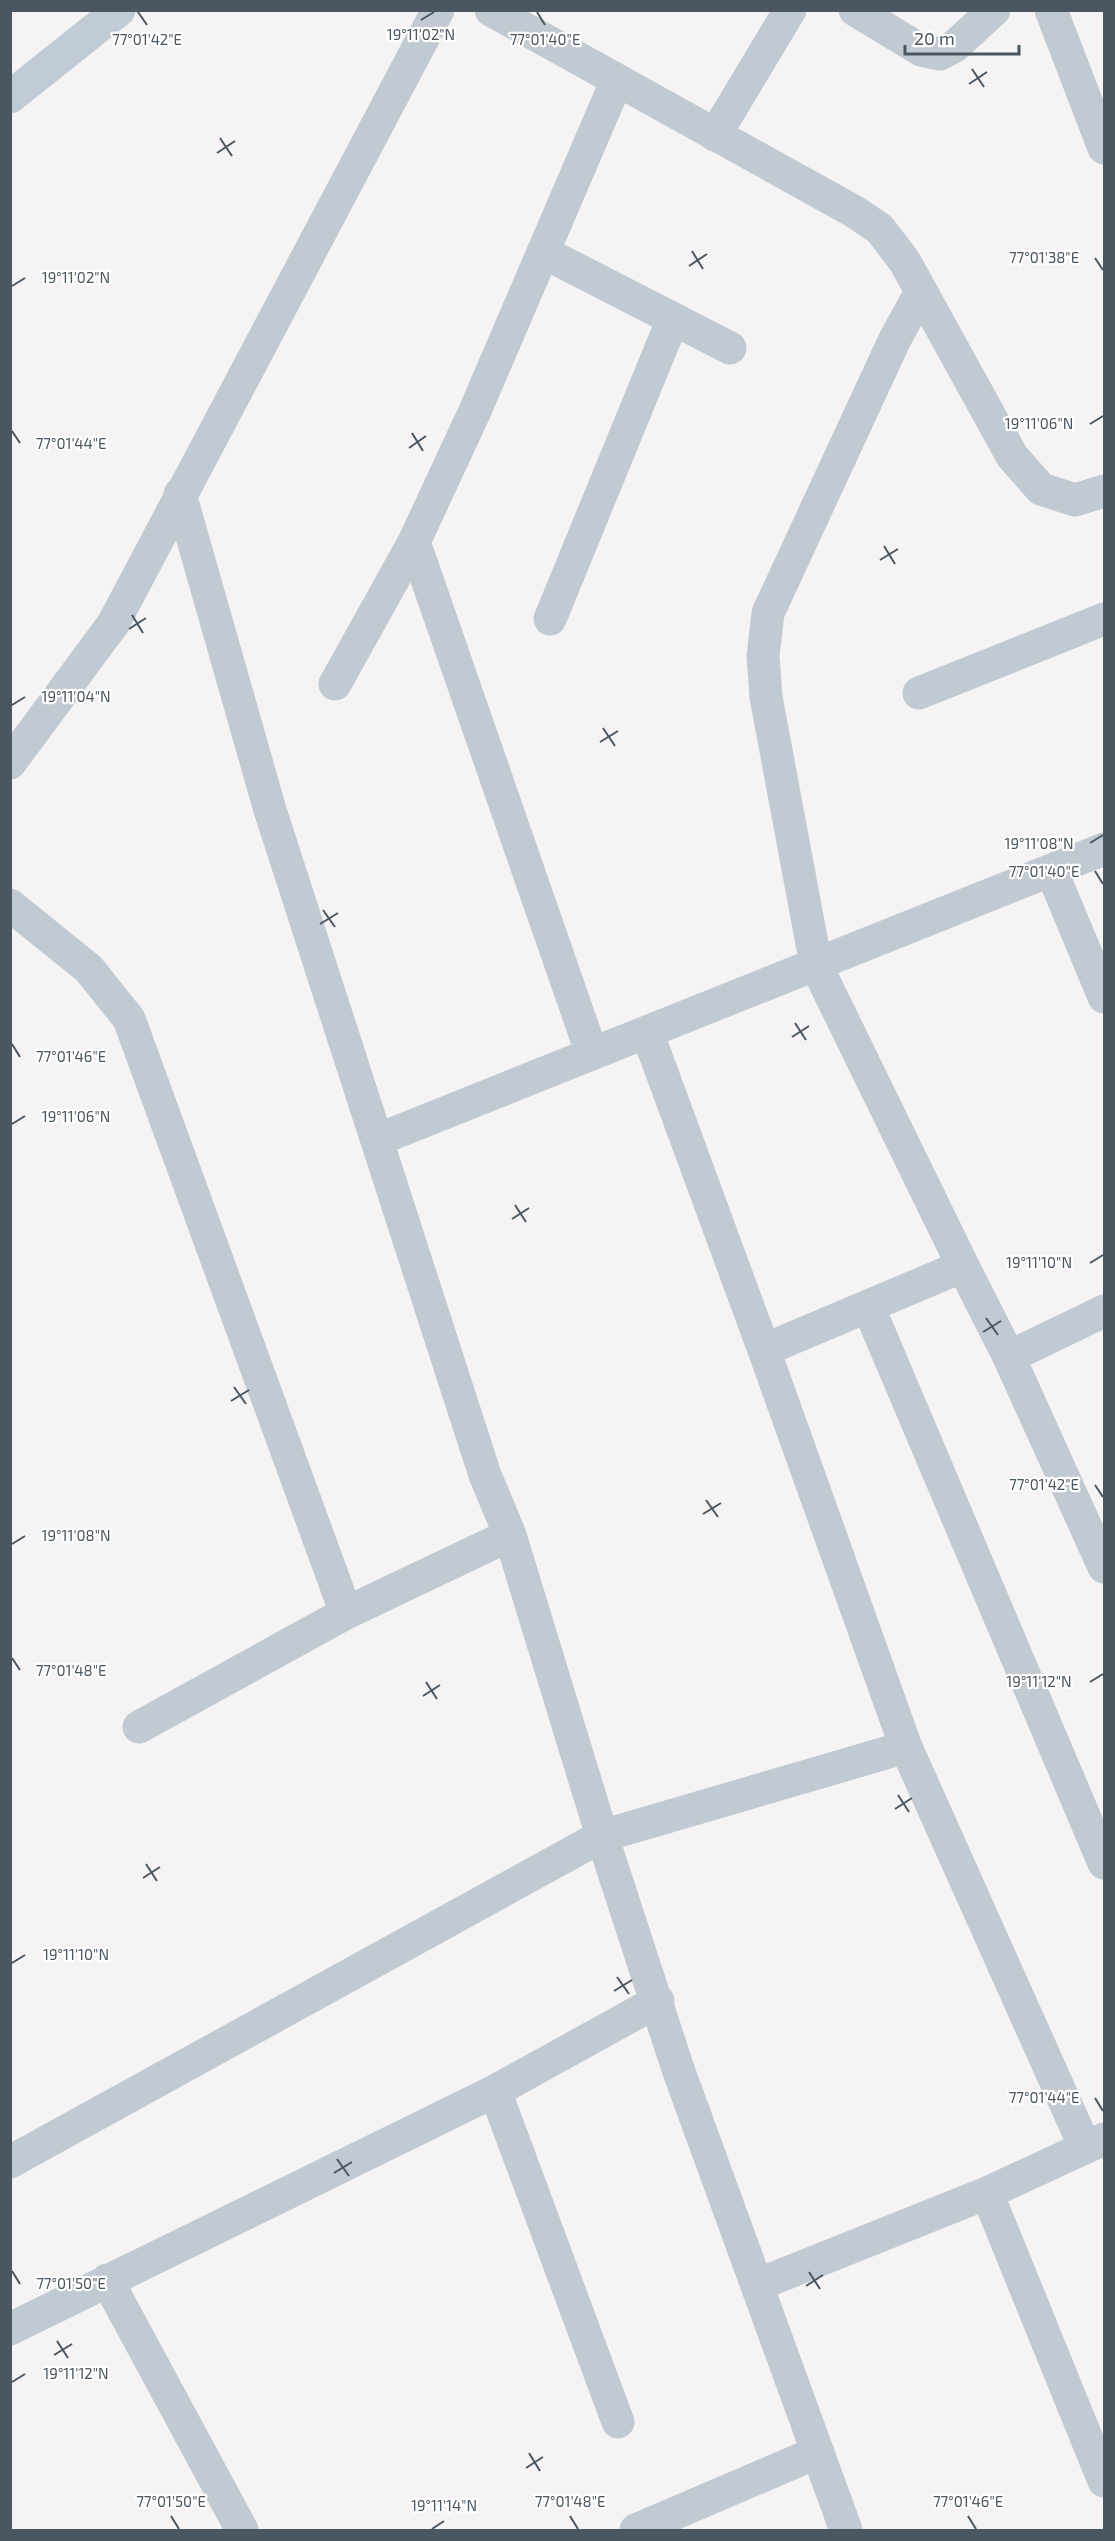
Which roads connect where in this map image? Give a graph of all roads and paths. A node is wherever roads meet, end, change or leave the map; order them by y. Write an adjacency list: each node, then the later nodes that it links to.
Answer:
1 (119, 10): 9 (main road)
2 (438, 10): 17 (street)
3 (491, 10): 8 (street)
4 (790, 10): 11 (street)
5 (855, 10): 6 (street)
6 (994, 10)
7 (1051, 10): 10 (street)
8 (617, 80): 11 (street); 12 (street)
9 (11, 96)
10 (1102, 131)
11 (715, 135): 13 (street)
12 (543, 252): 14 (street); 18 (street)
13 (921, 292): 16 (street); 27 (street)
14 (673, 319): 15 (street); 19 (street)
15 (730, 348)
16 (1104, 491)
17 (180, 494): 23 (street); 31 (street)
18 (414, 542): 21 (street); 30 (street)
19 (550, 619)
20 (1104, 619): 22 (street)
21 (335, 684)
22 (919, 693)
23 (10, 763)
24 (1104, 849): 25 (street)
25 (1052, 872): 27 (street); 28 (street)
26 (10, 905): 39 (street)
27 (816, 965): 29 (street); 32 (street)
28 (1104, 997)
29 (647, 1032): 30 (street); 35 (street)
30 (592, 1054): 31 (street)
31 (377, 1140): 37 (street)
32 (963, 1266): 33 (street); 36 (street)
33 (868, 1306): 35 (street); 43 (street)
34 (1104, 1311): 36 (street)
35 (764, 1350): 41 (street)
36 (1010, 1357): 38 (street)
37 (510, 1535): 39 (street); 42 (street)
38 (1104, 1567)
39 (346, 1613): 40 (street)
40 (139, 1727)
41 (906, 1747): 42 (street); 46 (street)
42 (602, 1836): 44 (street); 47 (street)
43 (1104, 1863)
44 (658, 2001): 45 (street); 50 (street)
45 (495, 2091): 49 (street); 52 (street)
46 (1095, 2143): 48 (street)
47 (10, 2163)
48 (987, 2193): 50 (street); 54 (street)
49 (106, 2280): 51 (street); 55 (street)
50 (757, 2285): 53 (street)
51 (10, 2329)
52 (618, 2422)
53 (818, 2452): 56 (street); 57 (street)
54 (1104, 2481)
55 (242, 2530)
56 (636, 2530)
57 (846, 2530)

